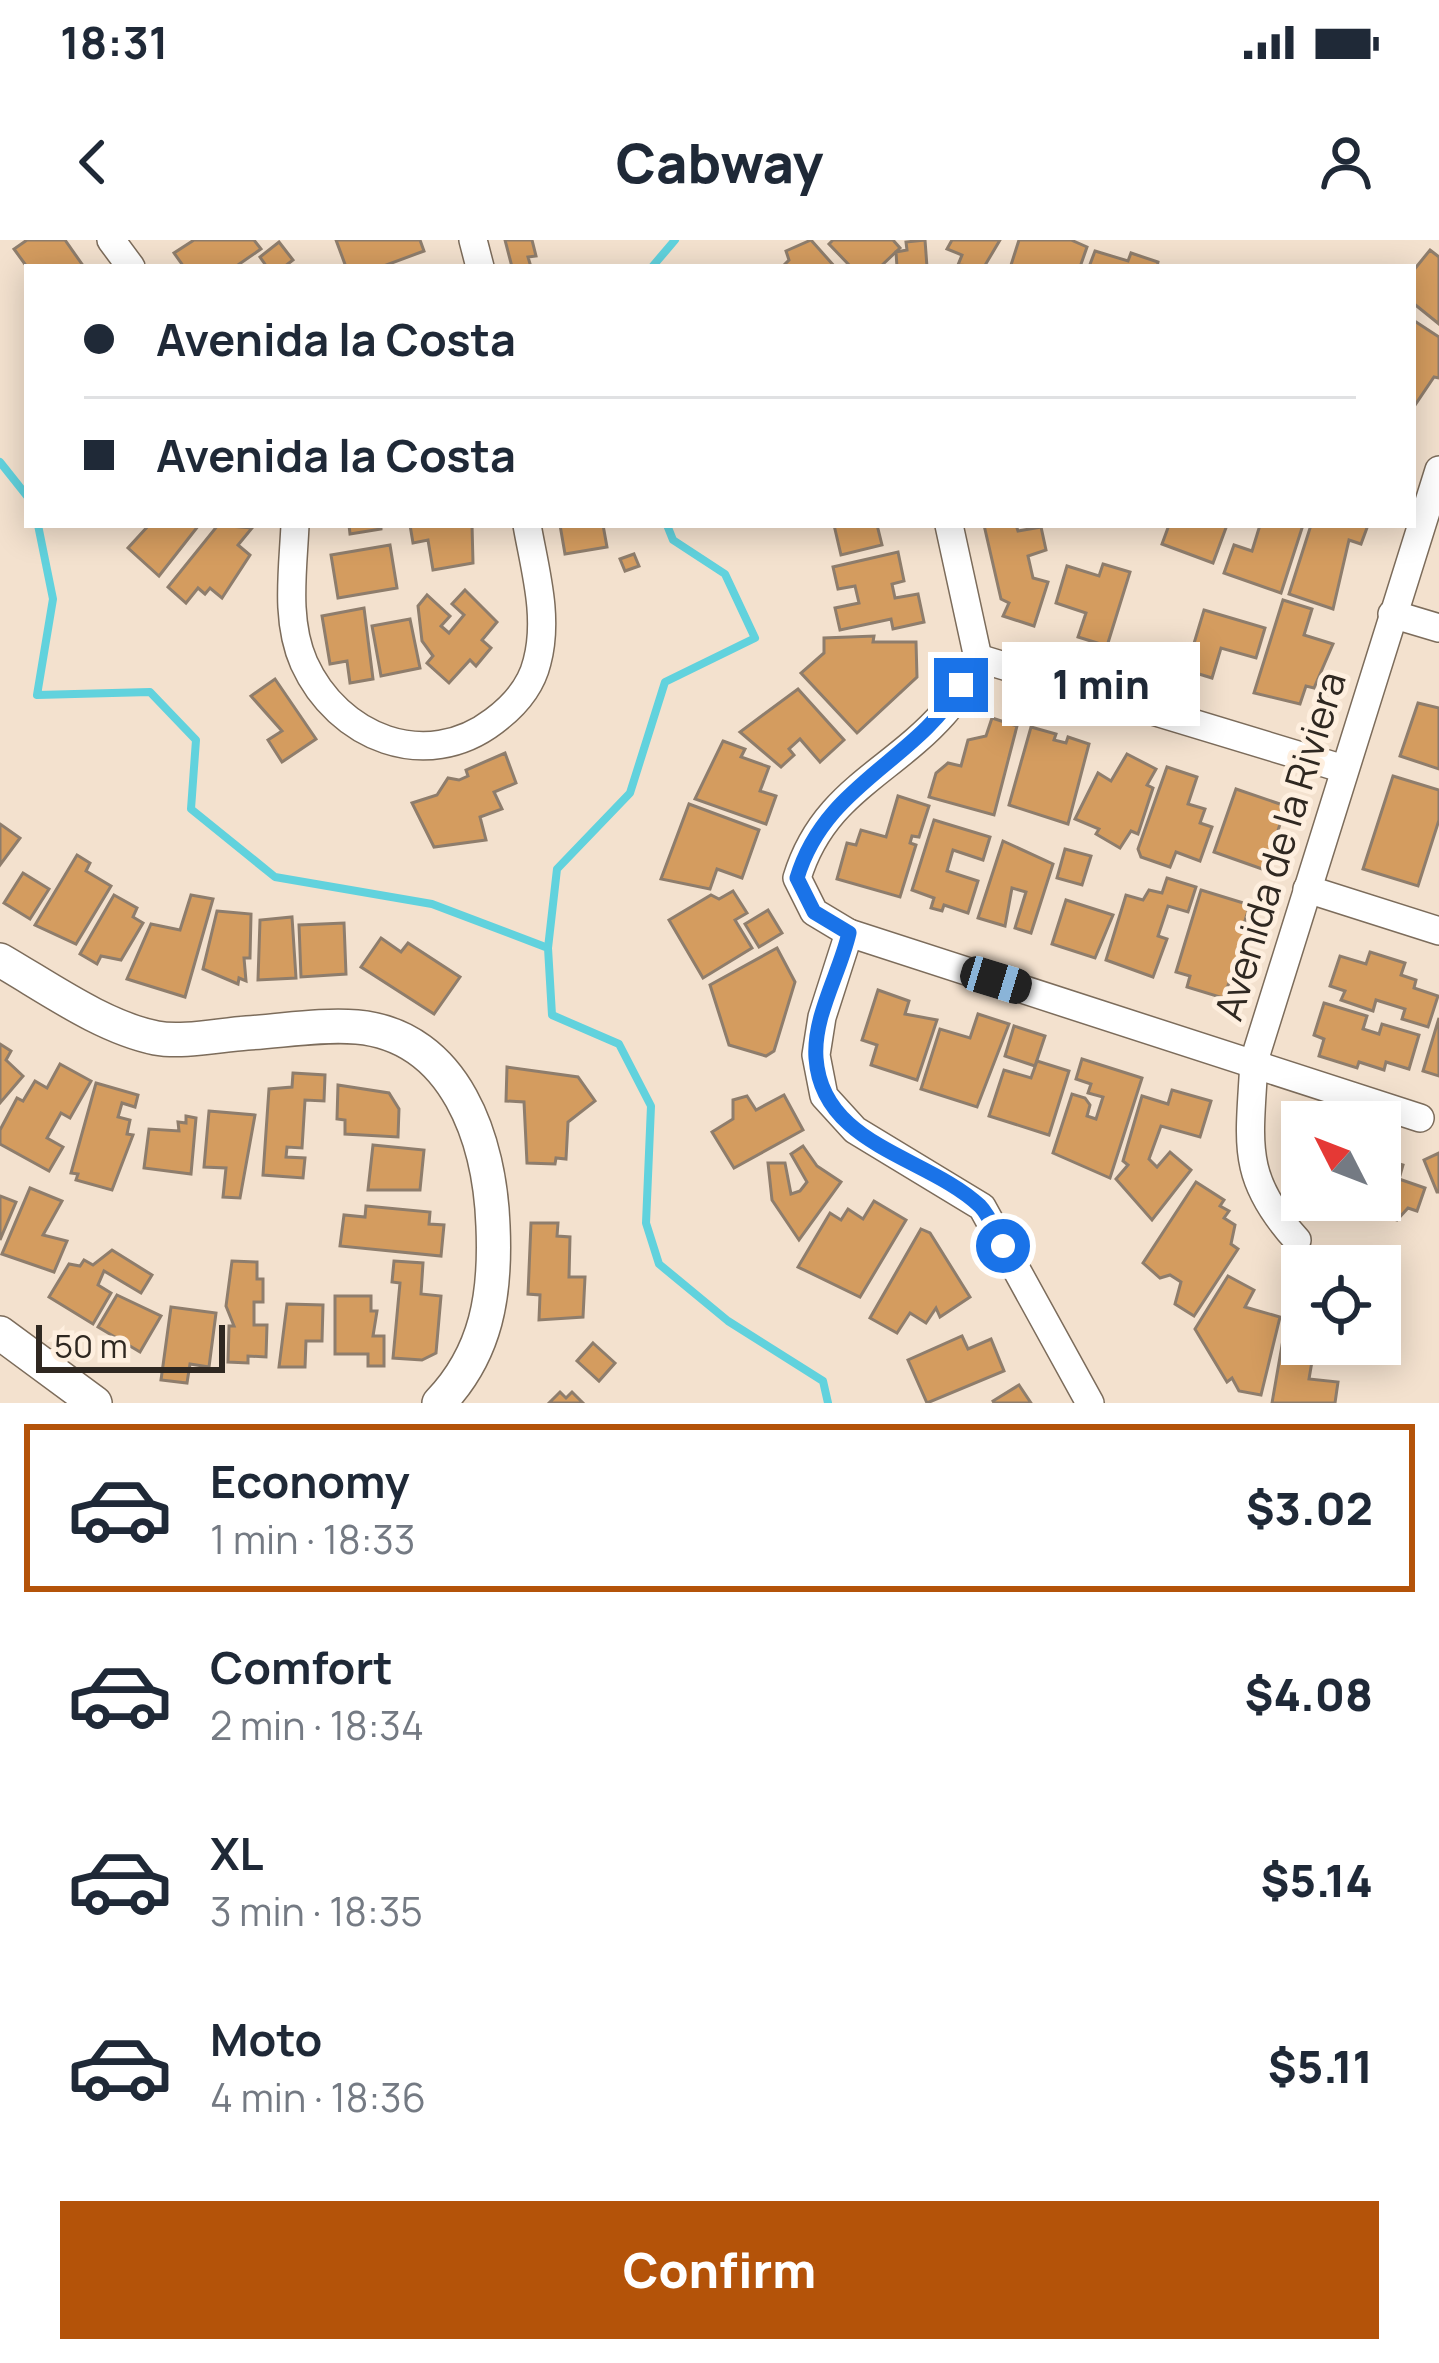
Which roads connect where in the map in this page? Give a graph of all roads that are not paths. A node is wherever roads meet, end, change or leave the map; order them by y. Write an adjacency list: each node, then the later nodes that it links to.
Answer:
1 (1428, 475): 2 (street, Avenida de la Riviera)
2 (1416, 521)
3 (295, 528): 4 (street)
4 (527, 528)
5 (951, 528): 9 (street)
6 (1414, 528): 7 (street, Avenida de la Riviera)
7 (1392, 614): 8 (street); 10 (street, Avenida de la Riviera)
8 (1439, 628)
9 (978, 658): 10 (street); 13 (street)
10 (1344, 769): 11 (street, Avenida de la Riviera)
11 (1307, 889): 12 (street); 15 (street, Avenida de la Riviera)
12 (1439, 931)
13 (849, 933): 15 (street); 21 (street)
14 (0, 960): 20 (street)
15 (1254, 1061): 16 (street); 17 (street, Avenida de la Riviera)
16 (1420, 1118)
17 (1298, 1240)
18 (0, 1334): 19 (street)
19 (95, 1403)
20 (439, 1403)
21 (1090, 1403)

